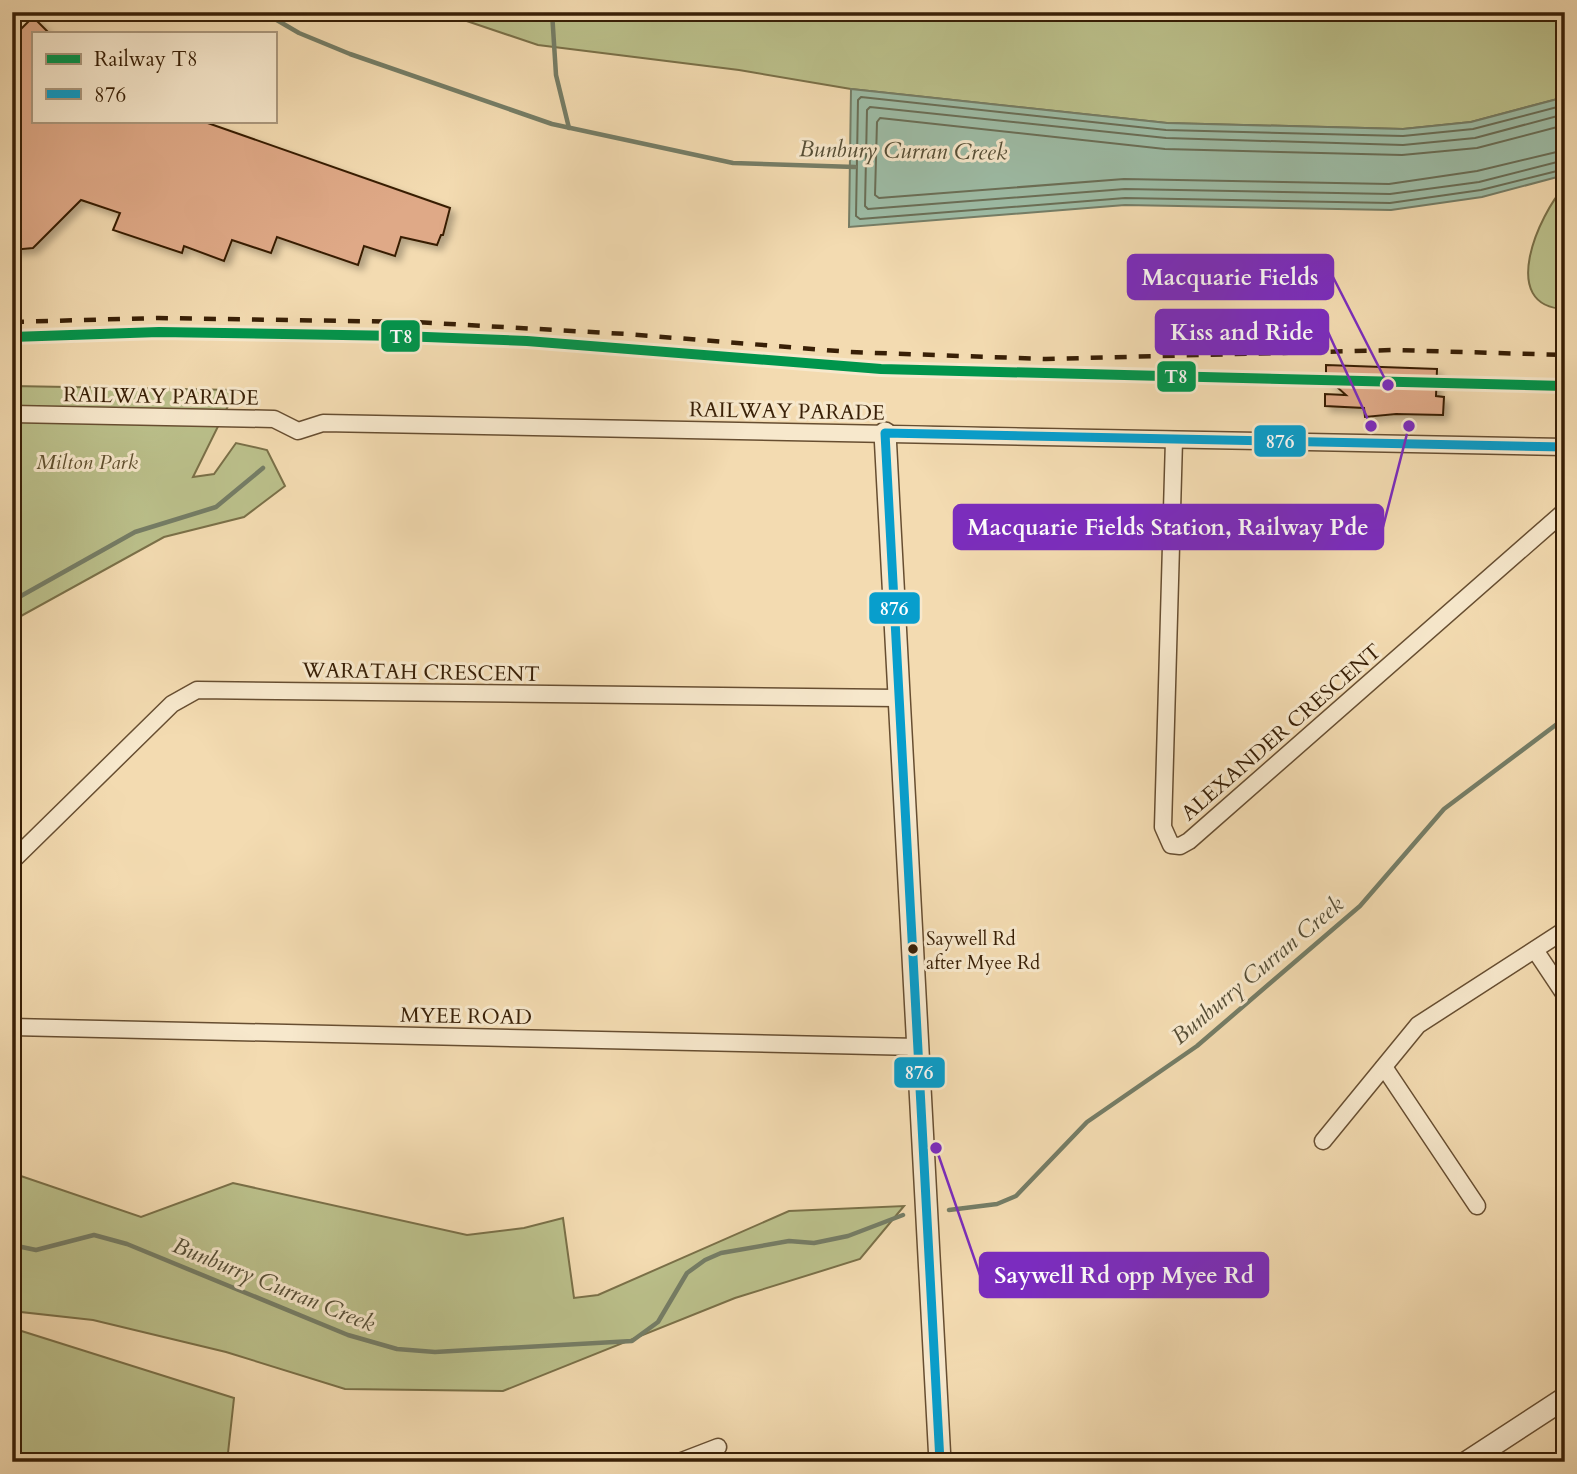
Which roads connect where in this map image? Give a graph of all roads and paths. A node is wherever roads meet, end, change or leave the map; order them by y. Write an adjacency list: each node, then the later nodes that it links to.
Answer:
1 (12, 414): 2 (street, RAILWAY PARADE)
2 (885, 433): 3 (street, RAILWAY PARADE); 6 (street)
3 (1174, 440): 4 (street, RAILWAY PARADE); 5 (street, ALEXANDER CRESCENT)
4 (1565, 447)
5 (1565, 511)
6 (897, 698): 7 (street, WARATAH CRESCENT); 12 (street)
7 (12, 861)
8 (1565, 930): 9 (street)
9 (1535, 950): 10 (street); 13 (street)
10 (1565, 995)
11 (12, 1027): 12 (street, MYEE ROAD)
12 (918, 1047): 19 (street)
13 (1384, 1068): 14 (street); 15 (street)
14 (1323, 1142)
15 (1477, 1206)
16 (1565, 1398): 20 (street)
17 (718, 1447): 18 (street)
18 (679, 1462)
19 (940, 1462)
20 (1467, 1462)

